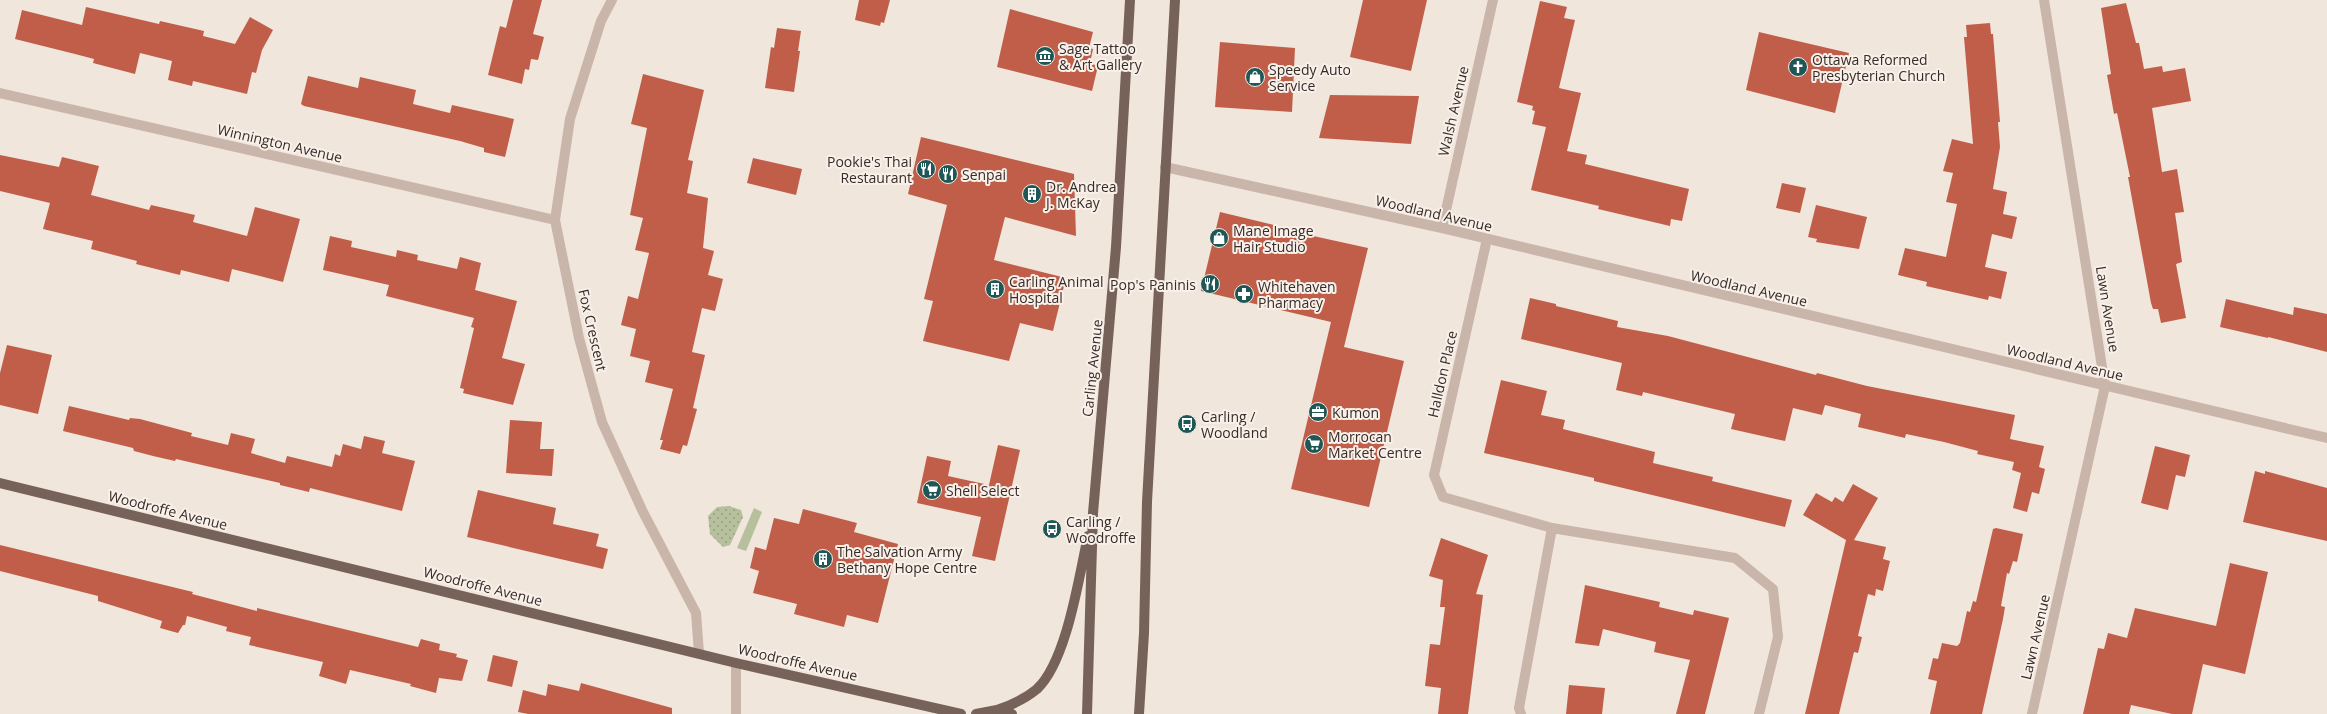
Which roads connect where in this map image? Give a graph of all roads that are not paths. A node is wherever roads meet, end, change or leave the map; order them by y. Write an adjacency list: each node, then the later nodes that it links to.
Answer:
1 (612, 0): 8 (street, Fox Crescent)
2 (1130, 0): 14 (main road, Carling Avenue)
3 (1175, 0): 7 (main road)
4 (1493, 0): 9 (street, Walsh Avenue)
5 (2044, 0): 11 (street, Lawn Avenue)
6 (0, 93): 8 (street, Winnington Avenue)
7 (1165, 167): 9 (street, Woodland Avenue); 24 (main road)
8 (555, 220): 16 (street, Fox Crescent)
9 (1442, 228): 10 (street, Woodland Avenue)
10 (1487, 239): 11 (street, Woodland Avenue); 15 (street, Halldon Place)
11 (2105, 386): 12 (street, Woodland Avenue); 27 (street, Lawn Avenue)
12 (2327, 438)
13 (0, 483): 16 (main road, Woodroffe Avenue)
14 (1093, 513): 18 (main road); 23 (main road, Carling Avenue)
15 (1552, 528): 25 (street); 26 (street, Halldon Place)
16 (699, 653): 17 (main road, Woodroffe Avenue)
17 (736, 662): 19 (street); 20 (main road, Woodroffe Avenue)
18 (997, 710): 21 (main road); 22 (main road)
19 (736, 714)
20 (961, 714)
21 (976, 714)
22 (1012, 714)
23 (1087, 714)
24 (1139, 714)
25 (1521, 714)
26 (1759, 714)
27 (2032, 714)

